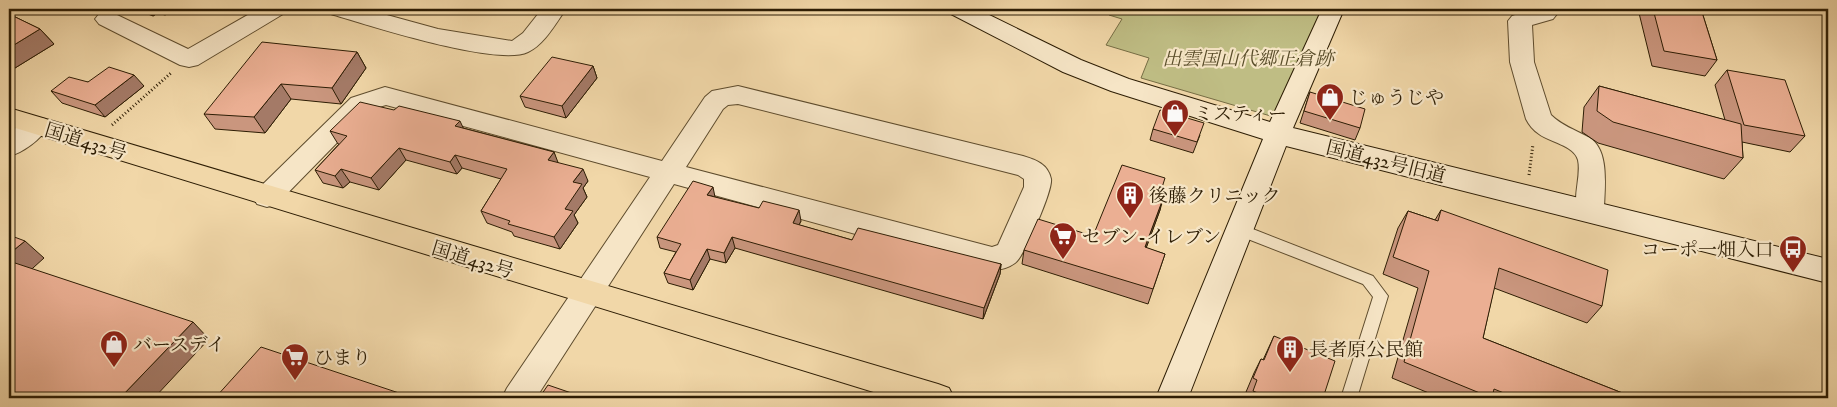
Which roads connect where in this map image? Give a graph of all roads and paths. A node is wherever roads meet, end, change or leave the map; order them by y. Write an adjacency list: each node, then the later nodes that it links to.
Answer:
1 (275, 9): 8 (street)
2 (339, 9): 3 (street)
3 (554, 9)
4 (959, 9): 12 (street, 国道432号旧道)
5 (1333, 9): 12 (street)
6 (1544, 9): 10 (street)
7 (107, 19): 8 (street)
8 (189, 59): 13 (path)
9 (9, 117): 11 (highway, 国道432号)
10 (1544, 124): 16 (path); 18 (street)
11 (36, 126): 13 (highway, 国道432号); 14 (street)
12 (1278, 134): 16 (street, 国道432号旧道); 19 (street)
13 (90, 142): 17 (highway, 国道432号)
14 (9, 147)
15 (668, 172): 15 (street); 17 (street); 21 (street)
16 (1525, 195): 18 (street, 国道432号旧道)
17 (267, 197): 21 (highway, 国道432号)
18 (1590, 212): 20 (street, 国道432号旧道)
19 (1240, 230): 24 (street); 25 (lane)
20 (1828, 271)
21 (588, 294): 22 (street); 23 (highway, 国道432号)
22 (518, 398)
23 (938, 398)
24 (1172, 398)
25 (1349, 398)

